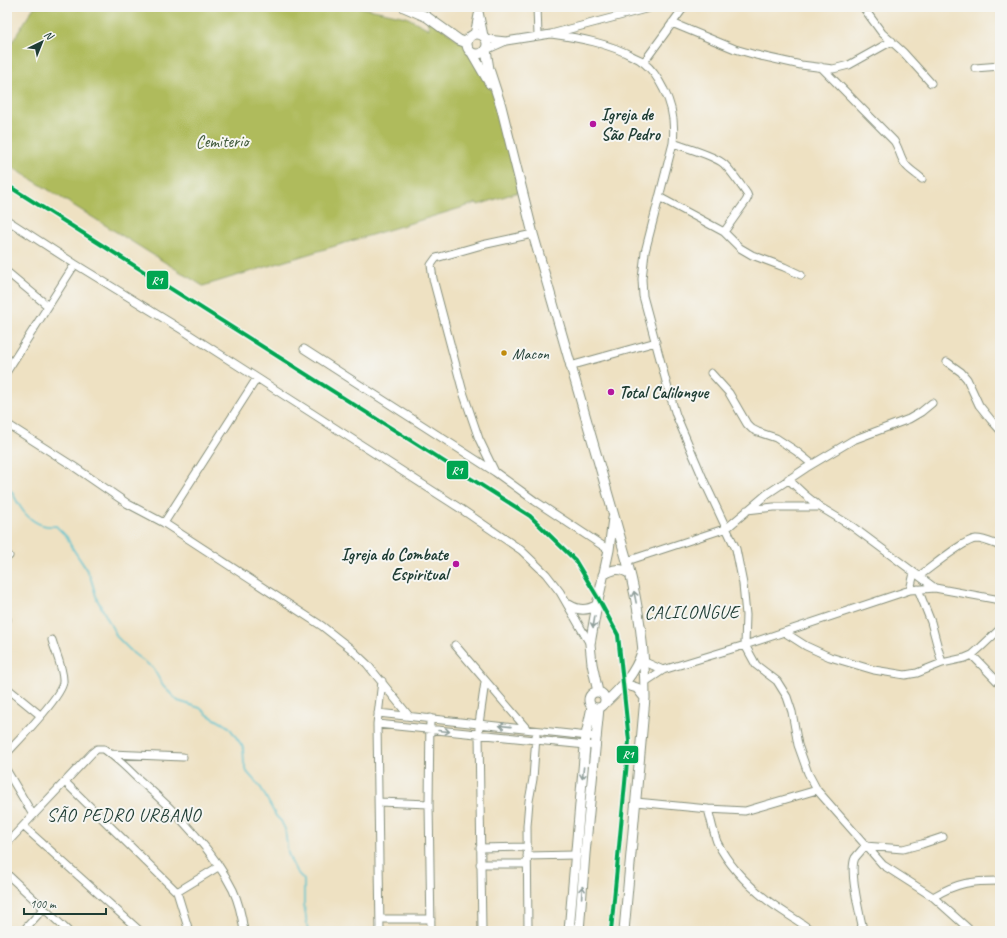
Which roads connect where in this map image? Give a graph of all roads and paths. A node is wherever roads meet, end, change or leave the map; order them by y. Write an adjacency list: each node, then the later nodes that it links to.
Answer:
1 (404, 7): 10 (main road)
2 (537, 7): 9 (street)
3 (653, 7): 8 (street)
4 (684, 7): 7 (street)
5 (863, 7): 13 (street)
6 (479, 9): 10 (street); 11 (street)
7 (672, 23): 16 (street); 18 (street)
8 (551, 34): 9 (street); 16 (street)
9 (538, 36): 12 (street)
10 (470, 38): 11 (main road); 15 (main road)
11 (485, 38): 12 (street); 14 (main road)
12 (506, 41): 14 (street)
13 (892, 42): 18 (street); 20 (street)
14 (486, 50): 15 (main road); 21 (main road)
15 (472, 53): 21 (main road)
16 (644, 62): 22 (street)
17 (1000, 66): 19 (street)
18 (821, 67): 23 (street)
19 (975, 68)
20 (931, 83)
21 (498, 100): 27 (main road)
22 (672, 143): 24 (street); 26 (street)
23 (922, 178)
24 (659, 197): 26 (street); 32 (street)
25 (7, 220): 28 (street)
26 (724, 232): 30 (street)
27 (533, 234): 35 (main road); 43 (street)
28 (74, 264): 31 (street); 38 (street)
29 (7, 273): 31 (street)
30 (801, 275)
31 (48, 306): 36 (street)
32 (656, 342): 35 (street); 49 (street)
33 (304, 349): 43 (street)
34 (947, 362): 41 (street)
35 (570, 366): 47 (main road)
36 (7, 370)
37 (711, 373): 42 (street)
38 (257, 378): 48 (street); 60 (street)
39 (932, 403): 42 (street)
40 (7, 424): 48 (street)
41 (1000, 430)
42 (812, 464): 44 (street)
43 (495, 472): 51 (street)
44 (788, 479): 45 (street); 46 (street)
45 (820, 507): 46 (street); 55 (street)
46 (747, 510): 49 (street)
47 (613, 515): 51 (main road); 52 (main road)
48 (164, 523): 72 (street)
49 (727, 528): 52 (street); 66 (street)
50 (1000, 546): 55 (street)
51 (609, 550): 54 (main road)
52 (627, 561): 53 (main road)
53 (630, 574): 54 (main road); 67 (main road, one-way to 53)
54 (603, 575): 59 (main road)
55 (916, 575): 56 (street); 57 (street)
56 (935, 588): 57 (street); 58 (street)
57 (914, 589): 62 (street); 70 (street)
58 (1000, 600)
59 (597, 605): 60 (main road); 65 (main road, one-way to 65)
60 (569, 606): 65 (street)
61 (1000, 629): 68 (street)
62 (784, 632): 66 (street); 70 (street)
63 (52, 640): 82 (street)
64 (455, 644): 73 (street)
65 (590, 644): 78 (main road)
66 (745, 645): 71 (street); 100 (street)
67 (643, 649): 69 (main road); 75 (main road)
68 (972, 655): 70 (street); 76 (street)
69 (645, 662): 71 (street); 74 (main road)
70 (942, 663)
71 (663, 670): 74 (street)
72 (382, 681): 81 (street); 83 (street)
73 (486, 682): 86 (street); 87 (street)
74 (645, 682): 79 (main road)
75 (624, 684): 79 (main road); 80 (main road)
76 (1000, 684)
77 (7, 688): 82 (street)
78 (598, 692): 80 (main road); 80 (main road)
79 (645, 698): 104 (main road)
80 (599, 706): 91 (main road); 93 (main road)
81 (378, 713): 83 (street); 85 (street)
82 (40, 715): 95 (street)
83 (409, 716): 84 (street)
84 (430, 718): 86 (street); 89 (street)
85 (378, 724): 89 (street); 103 (street)
86 (479, 724): 87 (street, one-way to 86); 90 (street)
87 (526, 728): 88 (street)
88 (536, 729): 91 (street); 92 (street)
89 (429, 730): 90 (street, one-way to 90); 105 (street)
90 (479, 734): 92 (street); 113 (street)
91 (586, 735): 93 (street); 94 (main road)
92 (536, 740): 94 (street); 112 (street)
93 (597, 741): 94 (street); 102 (main road)
94 (586, 745): 101 (main road, one-way to 101)
95 (7, 753)
96 (111, 754): 97 (street); 99 (street); 117 (street)
97 (183, 757)
98 (7, 771): 107 (street)
99 (65, 782): 107 (street); 120 (street)
100 (817, 790): 106 (street); 111 (street)
101 (580, 799): 102 (main road); 114 (main road)
102 (590, 800): 124 (main road, one-way to 102)
103 (379, 802): 105 (street); 125 (street)
104 (636, 802): 106 (street); 138 (main road)
105 (429, 804): 126 (street)
106 (708, 809): 139 (street)
107 (33, 815): 108 (street)
108 (23, 826): 110 (street); 129 (street)
109 (943, 837): 111 (street)
110 (7, 843)
111 (865, 846): 121 (street); 140 (street)
112 (526, 847): 113 (street); 115 (street)
113 (480, 848): 116 (street)
114 (575, 855): 115 (street); 123 (main road)
115 (527, 860): 116 (street); 135 (street)
116 (480, 864): 134 (street)
117 (218, 867): 120 (street); 131 (street)
118 (7, 874): 122 (street)
119 (1000, 881): 121 (street)
120 (177, 892): 130 (street)
121 (933, 896): 141 (street)
122 (44, 908): 127 (street); 128 (street)
123 (571, 908): 124 (main road); 136 (main road)
124 (581, 910): 137 (main road)
125 (380, 919): 126 (street); 132 (street)
126 (431, 919): 133 (street)
127 (23, 931)
128 (68, 931)
129 (140, 931)
130 (190, 931)
131 (244, 931)
132 (380, 931)
133 (431, 931)
134 (482, 931)
135 (528, 931)
136 (569, 931)
137 (579, 931)
138 (624, 931)
139 (812, 931)
140 (860, 931)
141 (971, 931)

